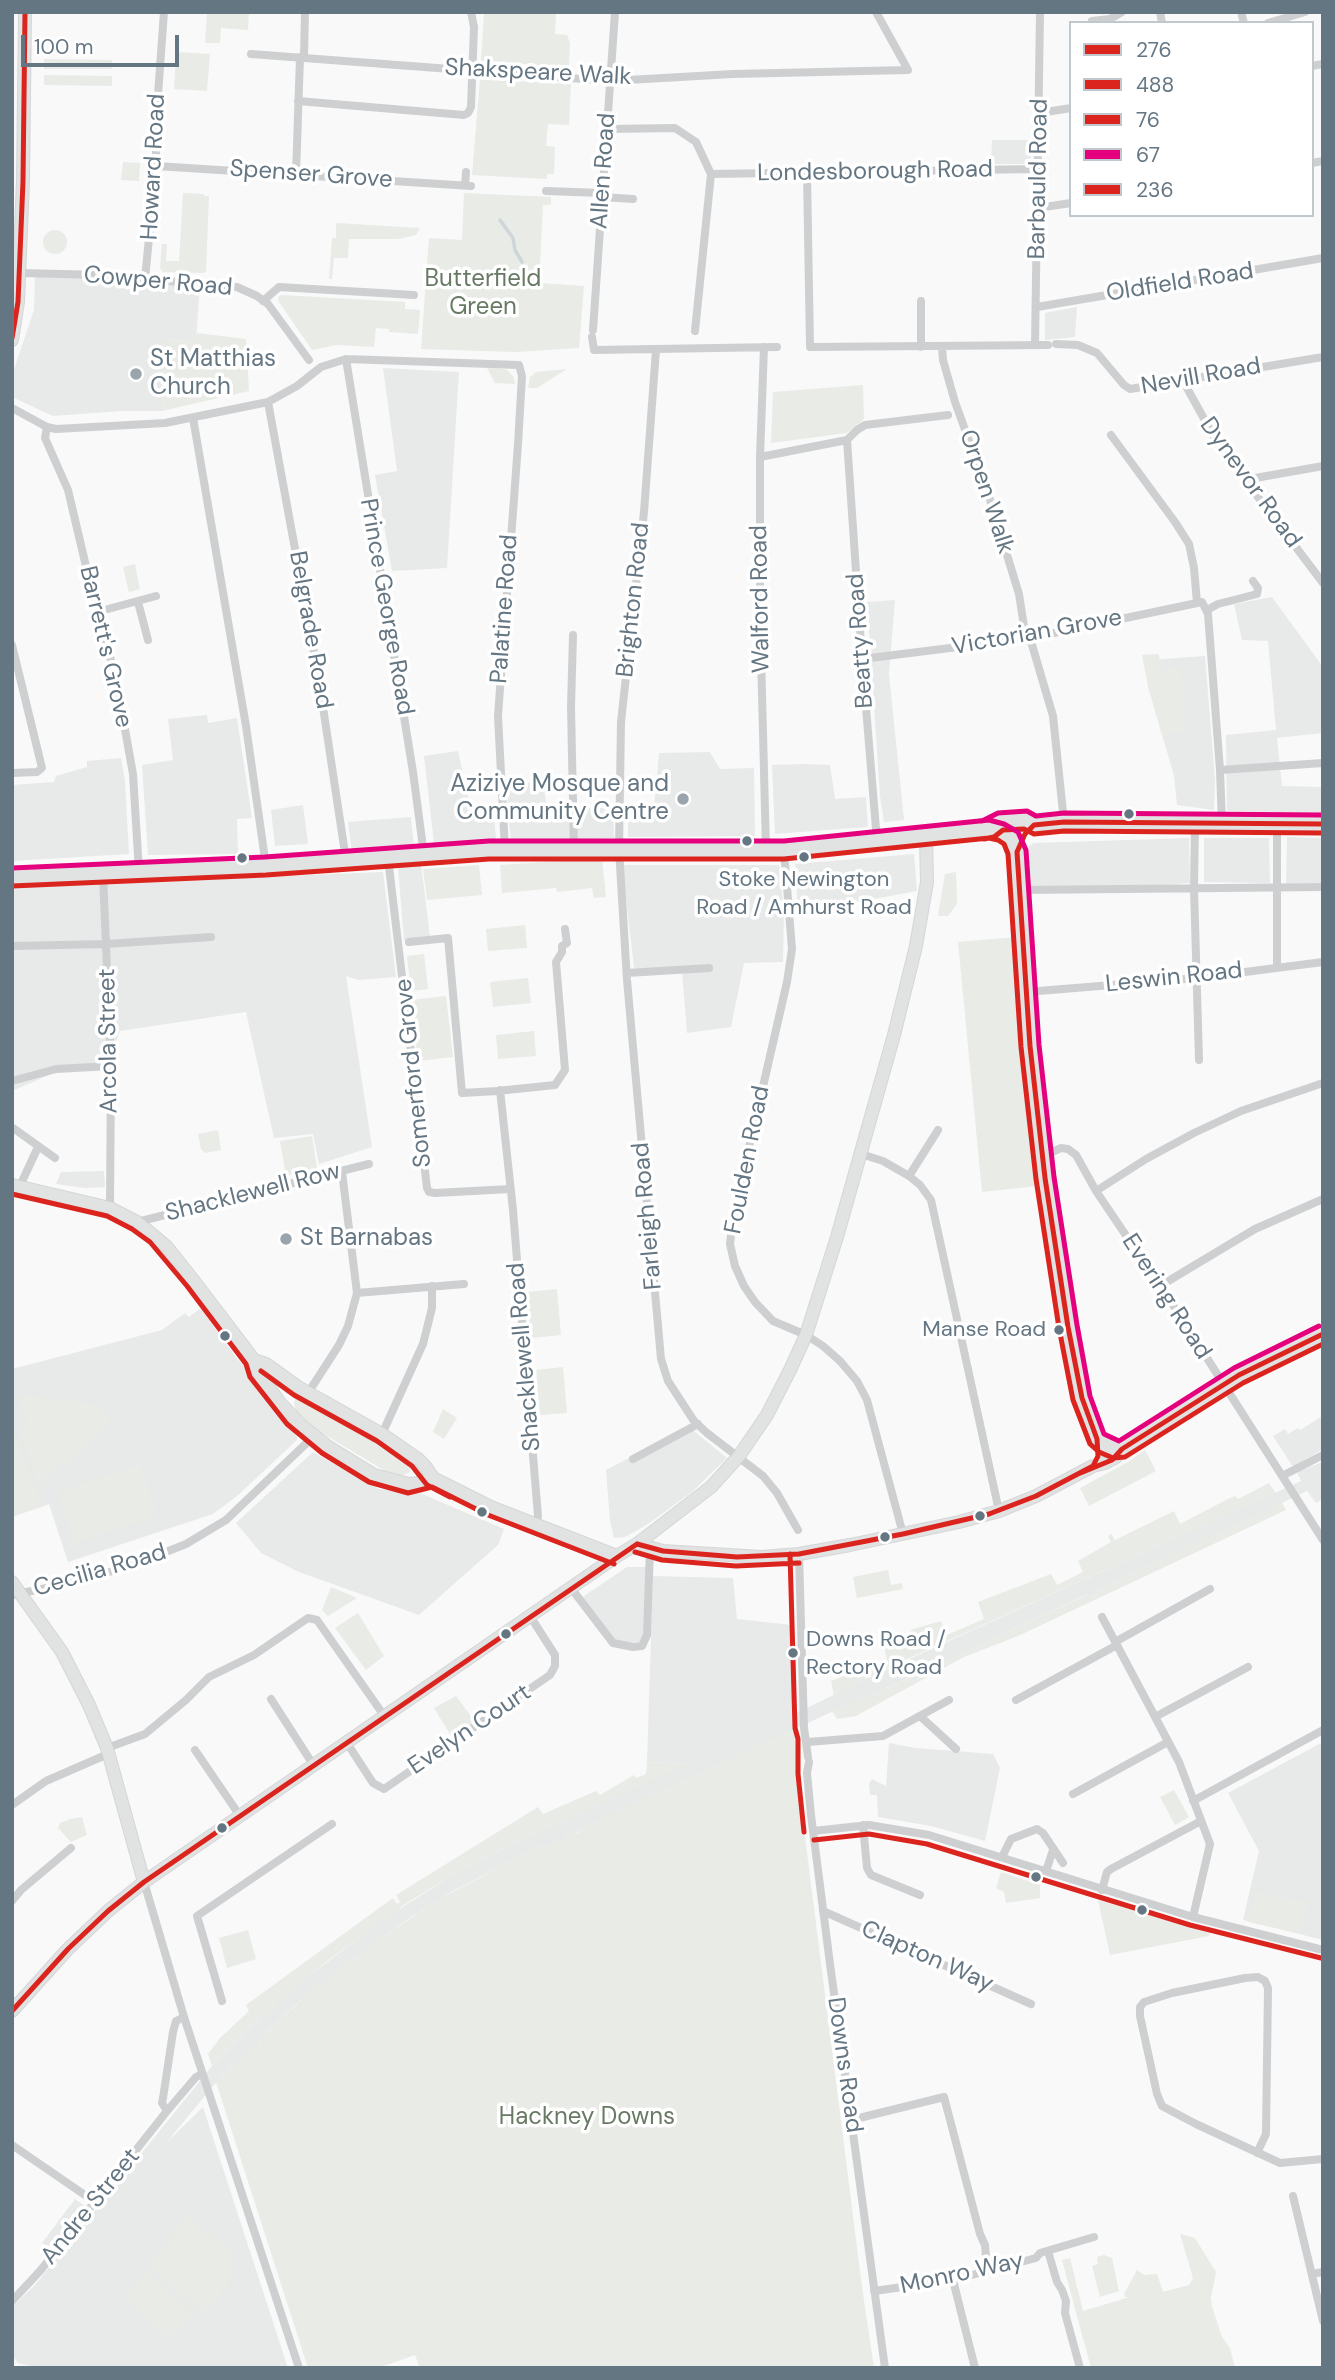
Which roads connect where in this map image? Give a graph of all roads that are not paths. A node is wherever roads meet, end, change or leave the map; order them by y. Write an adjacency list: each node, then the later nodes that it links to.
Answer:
1 (25, 12): 32 (street)
2 (164, 12): 20 (street, Howard Road)
3 (305, 12): 13 (street)
4 (471, 12): 14 (street)
5 (615, 12): 15 (street, Allen Road)
6 (876, 12): 15 (street, Shakspeare Walk)
7 (1040, 12): 18 (street, Barbauld Road)
8 (1122, 12): 10 (street)
9 (1305, 12): 11 (street)
10 (1092, 21)
11 (1275, 21)
12 (251, 54): 13 (street, Shakspeare Walk)
13 (302, 58): 14 (street, Shakspeare Walk); 16 (street)
14 (472, 69): 15 (street, Shakspeare Walk); 16 (street)
15 (610, 81): 19 (street, Allen Road)
16 (298, 101): 23 (street)
17 (1069, 108): 18 (street)
18 (1040, 113): 21 (street, Barbauld Road)
19 (607, 129): 24 (street); 27 (street, Allen Road)
20 (156, 166): 23 (street, Spenser Grove); 33 (street, Howard Road)
21 (1038, 169): 25 (street, Londesborough Road); 30 (street, Barbauld Road)
22 (467, 172): 23 (street, Spenser Grove)
23 (296, 173)
24 (711, 174): 25 (street, Londesborough Road); 38 (street)
25 (807, 174): 41 (street, Nevill Road)
26 (546, 191): 27 (street)
27 (602, 195): 28 (street); 45 (street, Allen Road)
28 (633, 199)
29 (1069, 203): 30 (street)
30 (1038, 208): 37 (street, Barbauld Road)
31 (1323, 258): 37 (street, Oldfield Road)
32 (19, 273): 33 (street, Cowper Road); 39 (street)
33 (145, 279): 35 (street, Cowper Road)
34 (414, 295): 35 (street, Cowper Road)
35 (263, 301): 48 (street)
36 (922, 301): 41 (street)
37 (1037, 307): 40 (street, Barbauld Road)
38 (695, 331)
39 (12, 340)
40 (1035, 345): 42 (street, Nevill Road); 49 (street, Nevill Road)
41 (921, 346): 42 (street, Nevill Road)
42 (942, 346): 68 (street, Orpen Walk)
43 (764, 347): 44 (street); 45 (street); 57 (street, Walford Road)
44 (777, 347)
45 (656, 350): 85 (street, Brighton Road)
46 (1323, 357): 49 (street, Nevill Road)
47 (345, 359): 50 (street); 86 (street, Palatine Road); 90 (street, Prince George Road)
48 (309, 360)
49 (1184, 379): 59 (street, Dynevor Road)
50 (268, 402): 53 (street); 92 (street, Belgrade Road)
51 (12, 408): 54 (street)
52 (948, 415): 56 (street)
53 (194, 418): 54 (street); 93 (street)
54 (47, 427): 66 (street, Barrett's Grove)
55 (1111, 435): 64 (street)
56 (847, 440): 57 (street); 71 (street, Beatty Road)
57 (760, 457): 87 (street, Walford Road)
58 (1323, 466): 59 (street)
59 (1244, 480): 61 (street, Dynevor Road)
60 (1253, 581): 65 (street)
61 (1323, 583)
62 (156, 596): 63 (street)
63 (138, 602): 66 (street); 69 (street)
64 (1197, 603): 65 (street); 68 (street, Victorian Grove)
65 (1207, 610): 73 (street)
66 (97, 612): 94 (street, Barrett's Grove)
67 (573, 635): 84 (street)
68 (1028, 638): 71 (street, Victorian Grove); 76 (street, Orpen Walk)
69 (148, 640)
70 (12, 645): 74 (street)
71 (862, 659): 83 (street, Beatty Road)
72 (1323, 763): 73 (street)
73 (1220, 770): 78 (street)
74 (12, 773)
75 (1026, 822): 76 (highway); 81 (highway); 89 (highway)
76 (1064, 822): 77 (highway)
77 (1195, 823): 78 (highway); 99 (street)
78 (1222, 823): 79 (highway)
79 (1277, 823): 80 (highway); 97 (street)
80 (1323, 824)
81 (990, 829): 82 (highway); 89 (highway)
82 (926, 835): 83 (highway); 122 (street)
83 (877, 841): 88 (highway)
84 (574, 849): 85 (highway); 86 (highway)
85 (619, 849): 87 (highway); 111 (street, Farleigh Road)
86 (505, 850): 90 (highway)
87 (766, 850): 88 (highway)
88 (784, 850): 102 (street, Foulden Road)
89 (1017, 852): 100 (highway)
90 (424, 855): 91 (highway)
91 (388, 858): 92 (highway); 129 (street, Somerford Grove)
92 (346, 860): 93 (highway)
93 (266, 866): 94 (highway)
94 (139, 872): 95 (highway)
95 (103, 874): 96 (highway); 106 (street, Arcola Street)
96 (12, 877)
97 (1276, 887): 98 (street); 99 (street); 109 (street)
98 (1323, 887)
99 (1194, 888): 100 (street); 112 (street)
100 (1021, 890): 113 (highway)
101 (838, 906): 102 (street)
102 (790, 910): 139 (street, Foulden Road)
103 (565, 929): 118 (street, Somerford Grove)
104 (211, 937): 106 (street)
105 (409, 942): 118 (street, Somerford Grove)
106 (107, 944): 107 (street); 115 (street, Arcola Street)
107 (12, 946)
108 (1323, 962): 109 (street, Leswin Road)
109 (1277, 967): 112 (street, Leswin Road)
110 (709, 968): 111 (street)
111 (627, 973): 144 (street, Farleigh Road)
112 (1198, 978): 113 (street, Leswin Road); 114 (street)
113 (1026, 992): 125 (highway)
114 (1199, 1060)
115 (111, 1066): 116 (street); 132 (street, Arcola Street)
116 (12, 1082)
117 (1323, 1083): 130 (street)
118 (500, 1090): 129 (street)
119 (13, 1128): 121 (street)
120 (938, 1129): 127 (street)
121 (38, 1147): 123 (street); 128 (street)
122 (861, 1154): 127 (street); 139 (street)
123 (55, 1158)
124 (369, 1164): 126 (street, Shacklewell Row)
125 (1044, 1164): 130 (street, Evering Road); 147 (highway)
126 (342, 1172): 133 (street, Shacklewell Row); 137 (street)
127 (909, 1176): 157 (street)
128 (16, 1186): 132 (street)
129 (510, 1189): 158 (street, Shacklewell Road)
130 (1096, 1191): 136 (street, Evering Road)
131 (1323, 1199): 136 (street)
132 (110, 1208): 133 (street)
133 (137, 1222): 140 (street)
134 (464, 1284): 135 (street)
135 (432, 1286): 137 (street); 145 (street)
136 (1160, 1286): 141 (street, Evering Road)
137 (357, 1293): 142 (street)
138 (1323, 1334): 141 (highway)
139 (806, 1335): 150 (street); 160 (street, Foulden Road)
140 (254, 1360): 142 (street); 143 (street)
141 (1223, 1385): 148 (highway); 155 (street, Evering Road)
142 (305, 1391): 143 (street); 145 (street)
143 (283, 1407): 146 (street)
144 (698, 1424): 150 (street, Farleigh Road); 152 (street)
145 (382, 1434): 151 (street)
146 (314, 1436): 156 (street); 168 (street, Cecilia Road)
147 (1097, 1439): 148 (highway); 153 (street)
148 (1122, 1449): 153 (street)
149 (1323, 1455): 155 (street)
150 (739, 1456): 159 (street, Farleigh Road); 162 (street)
151 (418, 1459): 154 (street); 156 (street)
152 (634, 1459)
153 (1093, 1466): 157 (street)
154 (433, 1478): 156 (street); 158 (street)
155 (1284, 1480): 161 (street, Evering Road)
156 (409, 1483)
157 (999, 1511): 160 (street)
158 (536, 1525): 164 (street)
159 (798, 1530)
160 (903, 1534): 163 (street)
161 (1323, 1540)
162 (643, 1547): 163 (street); 164 (street); 166 (street)
163 (799, 1554): 180 (street, Downs Road)
164 (617, 1556): 166 (street)
165 (12, 1582): 168 (street)
166 (571, 1588): 169 (street)
167 (1210, 1589): 171 (street)
168 (17, 1594): 185 (street)
169 (530, 1616): 177 (street); 182 (street, Evelyn Court)
170 (1102, 1617): 171 (street)
171 (1116, 1643): 175 (street); 178 (street)
172 (1248, 1667): 178 (street)
173 (271, 1699): 186 (street)
174 (949, 1700): 176 (street)
175 (1016, 1700)
176 (920, 1716): 180 (street); 183 (street)
177 (385, 1717): 182 (street); 185 (street)
178 (1155, 1717): 181 (street)
179 (1323, 1730): 188 (street)
180 (808, 1742): 194 (street, Downs Road)
181 (1168, 1742): 187 (street); 188 (street)
182 (347, 1743): 186 (street)
183 (956, 1749)
184 (195, 1750): 190 (street)
185 (108, 1751): 189 (street); 200 (street)
186 (314, 1766): 190 (street)
187 (1073, 1794)
188 (1193, 1801): 191 (street)
189 (12, 1805)
190 (240, 1816): 200 (street)
191 (1201, 1821): 201 (street); 205 (street)
192 (332, 1824): 207 (street)
193 (863, 1825): 194 (street); 197 (street); 202 (street)
194 (813, 1831): 204 (street, Downs Road)
195 (71, 1848): 203 (street)
196 (1053, 1850): 197 (street); 198 (street); 199 (street)
197 (1002, 1857): 199 (street)
198 (1063, 1863)
199 (1046, 1871): 201 (street)
200 (145, 1882): 209 (street); 210 (street)
201 (1102, 1890): 205 (street)
202 (920, 1895)
203 (12, 1901)
204 (823, 1911): 208 (street, Clapton Way); 213 (street, Downs Road)
205 (1193, 1917): 206 (street)
206 (1323, 1950)
207 (222, 2001)
208 (1031, 2004)
209 (12, 2011)
210 (184, 2017): 211 (street); 212 (street)
211 (202, 2074): 212 (street, Andre Street); 228 (street)
212 (167, 2111): 218 (street, Andre Street)
213 (851, 2120): 221 (street); 225 (street, Downs Road)
214 (12, 2145): 218 (street)
215 (1257, 2152): 215 (street); 216 (street)
216 (1323, 2159)
217 (1293, 2196): 223 (street)
218 (95, 2202): 226 (street, Andre Street)
219 (1094, 2237): 220 (street, Monro Way)
220 (1048, 2251): 221 (street, Monro Way); 231 (street)
221 (990, 2271): 224 (street, Monro Way)
222 (1323, 2272): 223 (street)
223 (1312, 2274): 227 (street)
224 (953, 2280): 225 (street, Monro Way); 230 (street)
225 (874, 2291): 229 (street, Downs Road)
226 (12, 2301)
227 (1323, 2322)
228 (299, 2368)
229 (885, 2368)
230 (975, 2368)
231 (1080, 2368)

